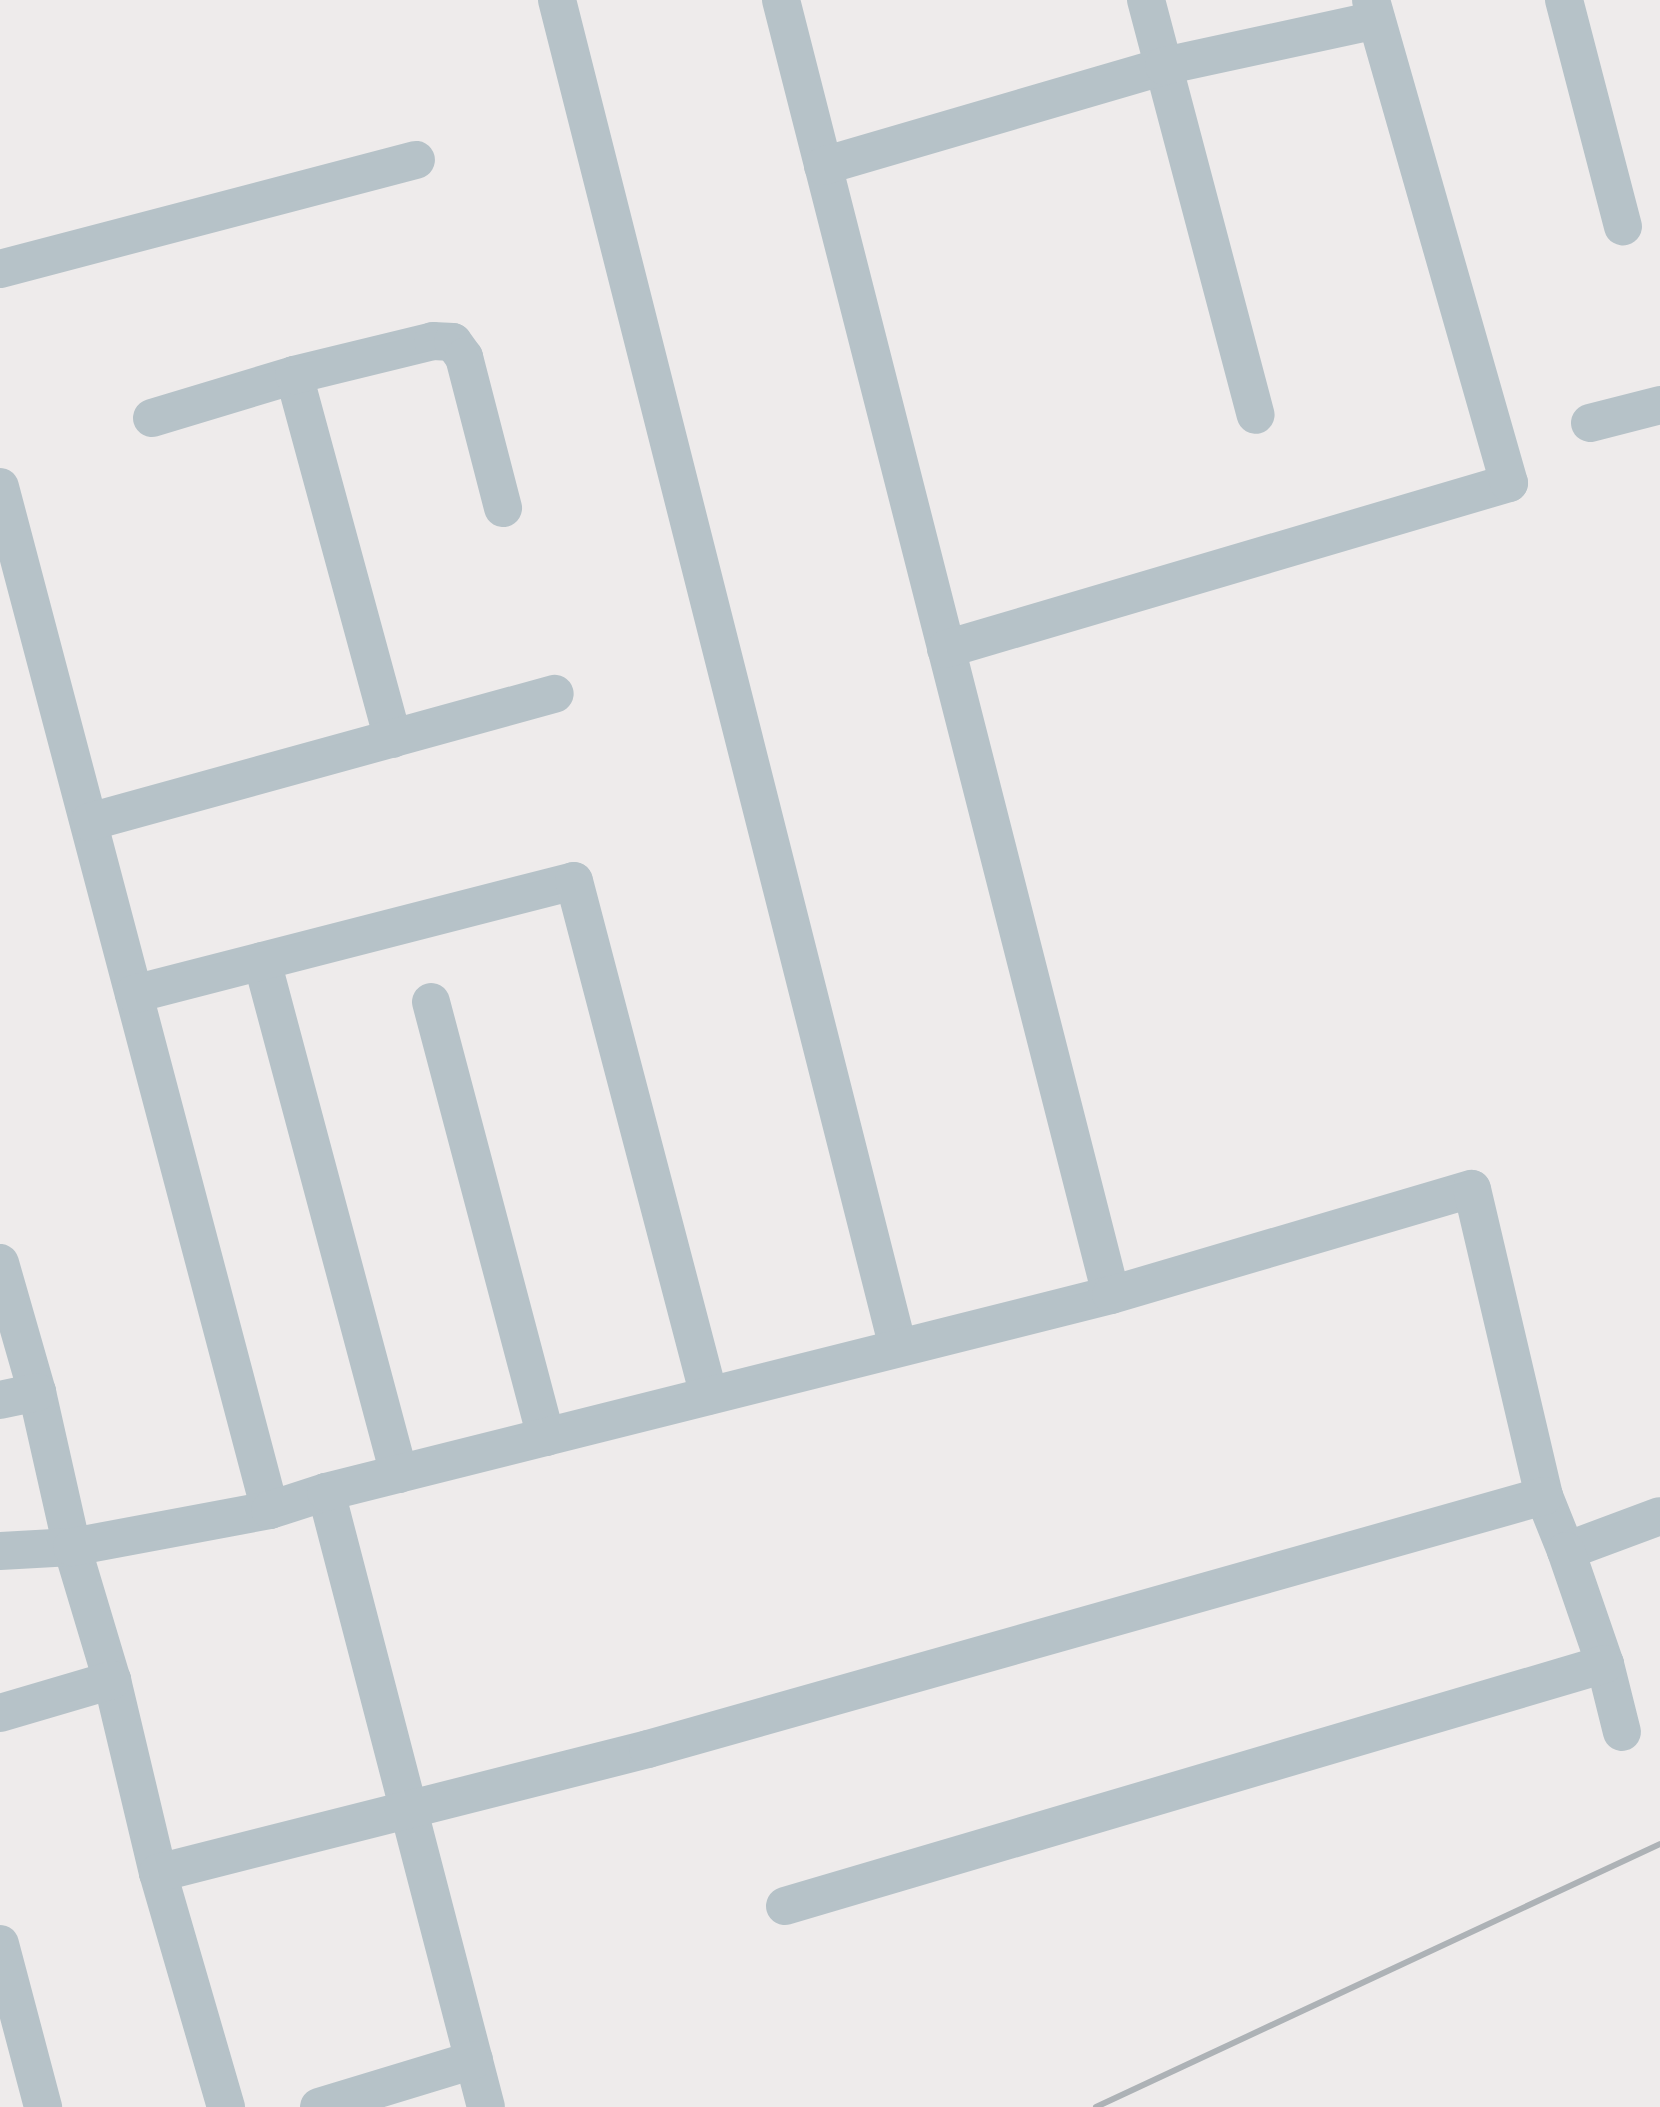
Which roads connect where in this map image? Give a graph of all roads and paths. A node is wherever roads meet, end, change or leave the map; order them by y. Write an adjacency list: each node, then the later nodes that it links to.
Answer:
1 (557, 0): 27 (street)
2 (781, 0): 8 (street)
3 (1146, 0): 6 (street)
4 (1564, 0): 9 (street)
5 (1374, 10): 6 (street); 18 (street)
6 (1164, 66): 8 (street); 13 (street)
7 (416, 160): 10 (street)
8 (823, 166): 18 (street)
9 (1623, 226)
10 (0, 269)
11 (294, 375): 14 (street); 17 (street); 20 (street)
12 (1660, 405): 15 (street)
13 (1256, 415)
14 (152, 418)
15 (1590, 423)
16 (0, 487): 21 (street)
17 (503, 508)
18 (946, 649): 26 (street)
19 (555, 694): 20 (street)
20 (393, 739): 21 (street)
21 (89, 822): 23 (street)
22 (262, 961): 23 (street); 29 (street); 32 (street)
23 (134, 994): 35 (street)
24 (431, 1002): 31 (street)
25 (0, 1263): 28 (street)
26 (1111, 1295): 27 (street); 34 (street)
27 (898, 1348): 29 (street)
28 (37, 1392): 30 (street); 37 (street)
29 (709, 1396): 31 (street)
30 (0, 1400)
31 (546, 1437): 32 (street)
32 (399, 1474): 33 (street)
33 (326, 1492): 35 (street); 44 (street)
34 (1544, 1496): 39 (street); 44 (street)
35 (270, 1510): 37 (street)
36 (1660, 1516): 39 (street)
37 (72, 1547): 38 (street); 41 (street)
38 (0, 1551)
39 (1566, 1551): 40 (street)
40 (1605, 1664): 43 (street); 46 (street)
41 (112, 1680): 42 (street); 45 (street)
42 (0, 1713)
43 (1622, 1732)
44 (410, 1812): 45 (street); 48 (street)
45 (158, 1873): 50 (street)
46 (785, 1906)
47 (0, 1944): 49 (street)
48 (474, 2060): 51 (street); 52 (street)
49 (43, 2107)
50 (226, 2107)
51 (319, 2107)
52 (486, 2107)

